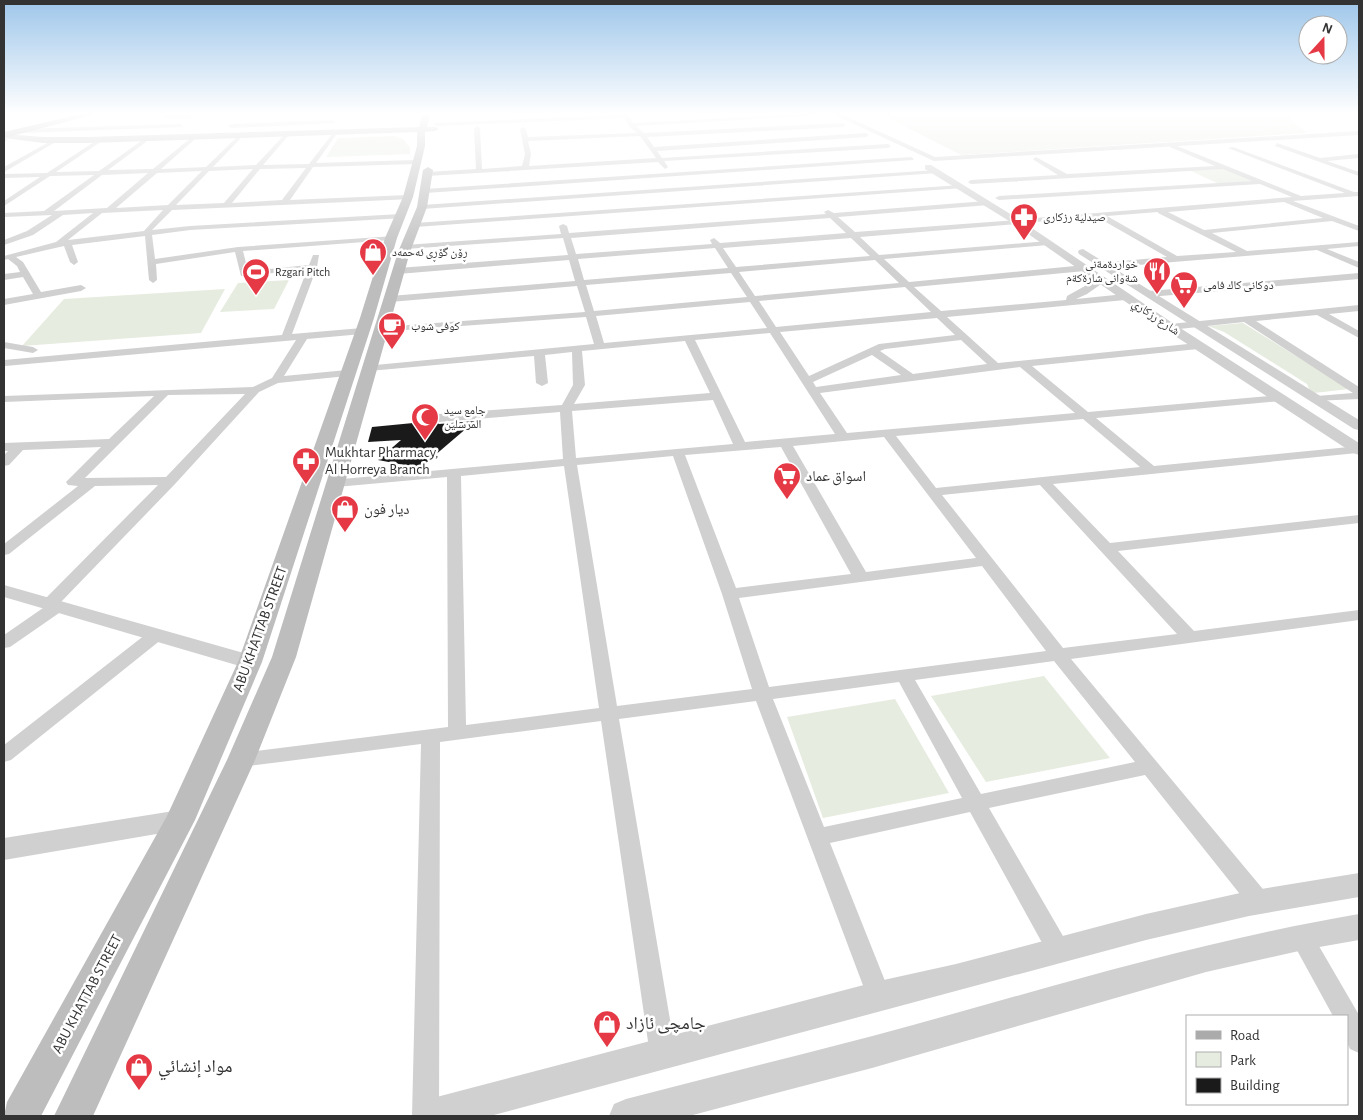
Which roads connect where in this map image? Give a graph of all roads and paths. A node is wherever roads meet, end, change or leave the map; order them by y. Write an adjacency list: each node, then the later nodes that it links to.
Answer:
1 (62, 165): 34 (street)
2 (111, 165): 31 (street)
3 (161, 165): 29 (street)
4 (211, 165): 27 (street)
5 (329, 165): 19 (street)
6 (416, 165): 74 (main road, ABU KHATTAB STREET)
7 (429, 165): 32 (main road, ABU KHATTAB STREET)
8 (478, 165): 30 (street)
9 (579, 165): 22 (street)
10 (664, 165): 35 (street)
11 (778, 165): 26 (street)
12 (814, 165): 26 (street)
13 (945, 165): 20 (street)
14 (967, 165): 23 (street)
15 (1046, 165): 39 (street)
16 (1221, 165): 24 (street)
17 (1276, 165): 40 (street)
18 (1334, 165): 33 (street)
19 (310, 166): 21 (street); 58 (street)
20 (938, 166): 41 (street); 44 (street, شارع رزكاري)
21 (258, 167): 27 (street); 62 (street)
22 (545, 167): 25 (street); 43 (street)
23 (961, 167)
24 (1225, 167): 28 (street); 42 (street)
25 (525, 168): 30 (street)
26 (781, 168): 35 (street); 41 (street)
27 (207, 169): 29 (street); 63 (street)
28 (1182, 170): 39 (street); 45 (street)
29 (154, 171): 31 (street); 65 (street)
30 (478, 171): 32 (street)
31 (100, 173): 34 (street); 68 (street)
32 (427, 174): 46 (main road, ABU KHATTAB STREET)
33 (1358, 174): 37 (street)
34 (48, 175): 38 (street); 60 (street)
35 (670, 175): 43 (street); 47 (street)
36 (1327, 175): 40 (street)
37 (1337, 175)
38 (4, 176)
39 (1067, 176): 44 (street); 48 (street)
40 (1307, 177): 49 (street)
41 (796, 182): 47 (street); 52 (street)
42 (1263, 182): 45 (street); 54 (street)
43 (550, 183): 46 (street); 51 (street)
44 (966, 185): 52 (street); 53 (street, شارع رزكاري); 59 (street, شارع رزكاري)
45 (1218, 185): 48 (street)
46 (425, 189): 74 (main road); 74 (main road, ABU KHATTAB STREET)
47 (680, 190): 51 (street); 72 (street)
48 (1096, 192): 53 (street); 55 (street)
49 (1357, 195): 50 (street)
50 (1342, 196): 54 (street); 57 (street)
51 (554, 198): 70 (street); 74 (street)
52 (813, 198): 72 (street); 73 (street)
53 (999, 198): 76 (street, شارع رزكاري)
54 (1302, 199): 56 (street)
55 (1111, 200)
56 (1285, 200): 64 (street); 75 (street)
57 (1359, 202)
58 (284, 203): 62 (street); 74 (street)
59 (986, 203): 73 (street); 77 (street, شارع رزكاري)
60 (4, 204)
61 (1118, 204): 67 (street)
62 (226, 206): 63 (street)
63 (167, 208): 65 (street); 81 (street)
64 (1160, 210): 67 (street); 80 (street)
65 (104, 211): 66 (street); 85 (street)
66 (60, 212): 68 (street); 84 (street)
67 (1132, 212): 71 (street)
68 (46, 213): 69 (street)
69 (4, 215)
70 (560, 215): 72 (street); 74 (street); 82 (street)
71 (1098, 215): 76 (street); 97 (street)
72 (699, 216): 73 (street); 82 (street); 89 (street)
73 (833, 216): 83 (street)
74 (408, 217): 81 (street); 82 (street); 91 (street); 105 (main road, ABU KHATTAB STREET); 124 (main road, ABU KHATTAB STREET)
75 (1334, 219): 78 (street); 80 (street)
76 (1035, 220): 79 (street, شارع رزكاري)
77 (1017, 222): 83 (street); 86 (street, شارع رزكاري)
78 (1359, 229)
79 (1050, 230)
80 (1203, 232): 92 (street)
81 (148, 233): 85 (street); 99 (street)
82 (566, 236): 95 (street)
83 (854, 236): 89 (street); 96 (street)
84 (4, 243)
85 (63, 243): 93 (street); 98 (street)
86 (1048, 243): 96 (street); 103 (street, شارع رزكاري)
87 (1072, 244): 100 (street, شارع رزكاري)
88 (1359, 244): 90 (street)
89 (719, 246): 95 (street); 104 (street)
90 (1316, 247): 92 (street); 101 (street)
91 (238, 249): 99 (street); 102 (street)
92 (1245, 253): 97 (street)
93 (7, 257): 106 (street)
94 (316, 257): 102 (street)
95 (573, 259): 105 (street); 111 (street)
96 (879, 259): 104 (street); 112 (street)
97 (1176, 259): 100 (street)
98 (74, 262)
99 (151, 262): 109 (street)
100 (1102, 264): 114 (street, شارع رزكاري)
101 (1359, 265)
102 (313, 267): 132 (street)
103 (1085, 268): 110 (street, شارع رزكاري); 112 (street)
104 (734, 270): 111 (street); 117 (street)
105 (398, 271): 124 (main road, ABU KHATTAB STREET)
106 (25, 274): 108 (street); 115 (street)
107 (1359, 276): 114 (street)
108 (4, 277)
109 (153, 280)
110 (1101, 280): 116 (street, شارع رزكاري); 119 (street)
111 (580, 284): 122 (street); 124 (street)
112 (907, 285): 117 (street); 123 (street)
113 (81, 288): 115 (street)
114 (1149, 294): 126 (street, شارع رزكاري)
115 (39, 296): 118 (street)
116 (1125, 296): 119 (street); 127 (street, شارع رزكاري)
117 (753, 299): 122 (street); 128 (street)
118 (4, 302)
119 (1056, 304): 123 (street)
120 (1359, 308): 121 (street)
121 (1319, 312): 125 (street); 129 (street)
122 (590, 314): 124 (street); 135 (street)
123 (940, 314): 128 (street); 131 (street)
124 (377, 319): 130 (street); 143 (main road, ABU KHATTAB STREET)
125 (1247, 320): 126 (street); 151 (street)
126 (1198, 325): 127 (street); 156 (street, شارع رزكاري)
127 (1170, 328): 136 (street, شارع رزكاري)
128 (774, 330): 133 (street); 146 (street)
129 (1359, 335)
130 (303, 337): 132 (street); 145 (street)
131 (964, 337): 138 (street); 142 (street)
132 (286, 338): 141 (street)
133 (690, 338): 135 (street); 152 (street)
134 (4, 345): 141 (street)
135 (600, 346): 137 (street)
136 (1198, 346): 140 (street); 154 (street, شارع رزكاري)
137 (577, 348): 139 (street); 157 (street)
138 (873, 351): 144 (street); 146 (street)
139 (539, 352): 143 (street); 147 (street)
140 (1022, 363): 142 (street); 158 (street)
141 (4, 364)
142 (995, 366): 144 (street)
143 (358, 371): 145 (street); 177 (main road, ABU KHATTAB STREET); 192 (main road, ABU KHATTAB STREET)
144 (909, 376): 149 (street)
145 (276, 380): 148 (street)
146 (807, 380): 149 (street)
147 (542, 383)
148 (255, 390): 150 (street); 174 (street)
149 (814, 391): 162 (street)
150 (165, 392): 155 (street); 163 (street)
151 (1359, 392)
152 (717, 396): 157 (street); 167 (street)
153 (1359, 396): 156 (street)
154 (1281, 398): 158 (street); 168 (street, شارع رزكاري)
155 (4, 399)
156 (1317, 399): 160 (street, شارع رزكاري)
157 (566, 408): 159 (street); 171 (street)
158 (1088, 416): 161 (street); 172 (street)
159 (439, 418)
160 (1359, 426)
161 (888, 434): 162 (street); 178 (street)
162 (844, 438): 164 (street)
163 (112, 443): 165 (street); 176 (street)
164 (785, 443): 167 (street); 183 (street)
165 (20, 446): 166 (street); 170 (street)
166 (4, 447)
167 (740, 447): 169 (street)
168 (1358, 449): 172 (street)
169 (678, 453): 171 (street); 185 (street)
170 (4, 462)
171 (570, 463): 173 (street); 195 (street)
172 (1151, 470): 175 (street)
173 (454, 473): 177 (street); 196 (street)
174 (170, 481): 176 (street); 186 (street)
175 (1043, 481): 178 (street); 180 (street)
176 (91, 482): 181 (street)
177 (336, 483): 199 (main road, ABU KHATTAB STREET)
178 (933, 492): 182 (street)
179 (1359, 519): 180 (street)
180 (1106, 548): 189 (street)
181 (4, 551)
182 (986, 561): 183 (street); 191 (street)
183 (861, 577): 185 (street)
184 (4, 591): 186 (street)
185 (730, 594): 194 (street)
186 (52, 606): 188 (street); 190 (street)
187 (1359, 615): 189 (street)
188 (156, 636): 192 (street); 198 (street)
189 (1190, 637): 191 (street)
190 (4, 643)
191 (1058, 654): 193 (street); 200 (street)
192 (250, 662): 202 (main road, ABU KHATTAB STREET)
193 (903, 674): 194 (street); 201 (street)
194 (762, 694): 195 (street); 203 (street)
195 (608, 713): 196 (street); 214 (street)
196 (457, 732): 197 (street)
197 (431, 736): 199 (street); 217 (street)
198 (4, 755)
199 (241, 760): 216 (main road, ABU KHATTAB STREET)
200 (1150, 766): 201 (street); 206 (street)
201 (976, 803): 203 (street); 209 (street)
202 (180, 820): 204 (street); 215 (main road, ABU KHATTAB STREET)
203 (817, 837): 210 (street)
204 (4, 849)
205 (1359, 885): 206 (street)
206 (1259, 900): 209 (street)
207 (1359, 927): 208 (street)
208 (1301, 936): 211 (street); 218 (street)
209 (1059, 951): 210 (street)
210 (879, 996): 214 (street)
211 (1345, 1015)
212 (1348, 1021): 213 (street)
213 (1359, 1040)
214 (663, 1055): 217 (street)
215 (21, 1116)
216 (73, 1116)
217 (427, 1116)
218 (626, 1116)

